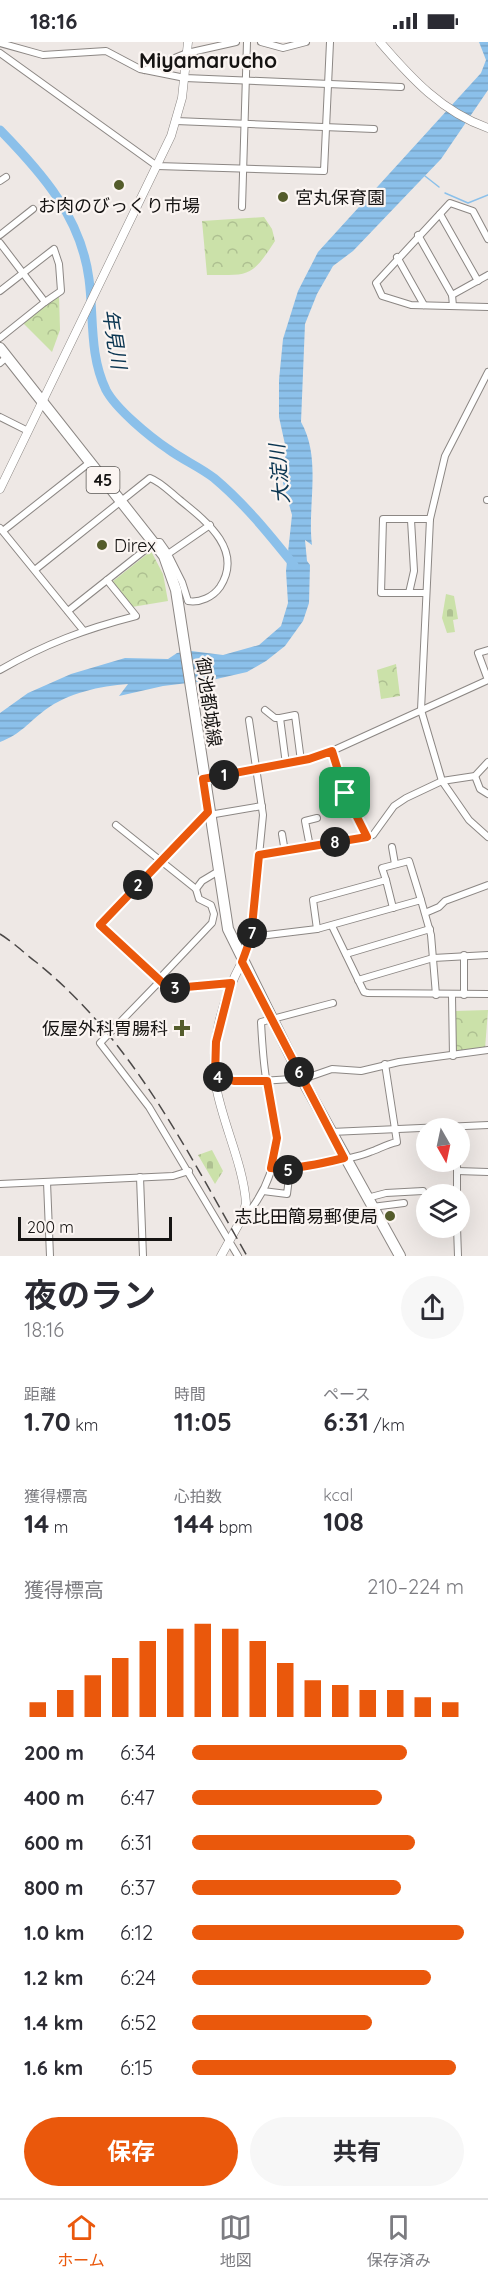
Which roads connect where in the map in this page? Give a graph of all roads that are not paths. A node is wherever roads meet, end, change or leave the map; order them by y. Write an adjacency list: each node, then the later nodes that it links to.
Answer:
1 (96, 42): 11 (street)
2 (188, 42): 13 (street)
3 (236, 42): 13 (street)
4 (247, 42): 16 (street)
5 (261, 42): 10 (street)
6 (306, 42): 10 (street)
7 (330, 42): 17 (street)
8 (380, 42): 22 (street)
9 (0, 43): 11 (street)
10 (290, 45)
11 (96, 50): 14 (street)
12 (0, 53): 24 (street)
13 (187, 53): 14 (street); 15 (street)
14 (145, 70): 15 (street)
15 (185, 78): 16 (street); 19 (street)
16 (247, 81): 17 (street); 20 (street)
17 (329, 83): 18 (street); 21 (street)
18 (400, 87)
19 (176, 122): 20 (street); 24 (street)
20 (245, 124): 21 (street); 25 (street)
21 (327, 127): 23 (street); 25 (street)
22 (485, 127)
23 (374, 129)
24 (157, 166): 25 (street); 47 (street)
25 (243, 168): 26 (street)
26 (242, 207)
27 (33, 209): 29 (street)
28 (440, 214): 30 (street); 31 (street); 36 (street)
29 (0, 235)
30 (418, 235): 33 (street); 38 (street)
31 (488, 239)
32 (0, 243): 34 (street)
33 (397, 257): 40 (street); 40 (street)
34 (23, 273): 37 (street); 39 (street); 39 (street)
35 (488, 275): 36 (street)
36 (478, 281): 38 (street)
37 (0, 291)
38 (452, 295): 41 (street)
39 (45, 302): 43 (street)
40 (424, 305): 41 (street)
41 (453, 306): 42 (street)
42 (488, 307)
43 (0, 338)
44 (2, 356): 47 (main road, 御池都城線 / 45)
45 (488, 372): 46 (street)
46 (486, 381): 53 (street)
47 (42, 402): 49 (street); 50 (main road, 御池都城線 / 45)
48 (0, 417): 49 (street)
49 (28, 431): 51 (street)
50 (89, 463): 52 (main road, 御池都城線 / 45); 56 (street)
51 (0, 489)
52 (120, 501): 55 (street); 57 (main road, 御池都城線 / 45); 59 (street)
53 (430, 519): 54 (street); 62 (street)
54 (411, 520): 61 (street); 61 (street)
55 (210, 525): 58 (street); 58 (street)
56 (2, 529): 59 (street)
57 (155, 542): 58 (street); 60 (street); 77 (main road, 御池都城線 / 45)
58 (168, 554)
59 (36, 569): 63 (street)
60 (107, 580): 63 (street); 64 (street)
61 (409, 593): 62 (street)
62 (425, 593): 68 (street)
63 (68, 611): 64 (street)
64 (83, 630): 66 (street)
65 (488, 650): 68 (street)
66 (0, 670)
67 (265, 710): 69 (street)
68 (421, 710): 71 (street); 78 (street)
69 (280, 718): 72 (street); 74 (street)
70 (249, 720): 75 (street)
71 (332, 751): 72 (street); 85 (street)
72 (301, 761): 74 (street)
73 (488, 762): 76 (street)
74 (286, 764): 75 (street)
75 (256, 769): 77 (street); 80 (street)
76 (475, 776): 78 (street); 79 (street)
77 (203, 779): 81 (main road, 御池都城線 / 45)
78 (442, 781): 85 (street); 86 (street)
79 (488, 794)
80 (262, 806): 81 (street); 90 (street)
81 (208, 813): 91 (street); 93 (main road, 御池都城線 / 45)
82 (318, 818): 87 (street)
83 (116, 825): 91 (street)
84 (282, 834): 89 (street)
85 (367, 837): 87 (street)
86 (488, 837)
87 (310, 847): 89 (street)
88 (392, 848): 92 (street)
89 (285, 852): 90 (street)
90 (259, 855): 103 (street)
91 (160, 862): 96 (street); 109 (street)
92 (395, 864): 94 (street); 97 (street)
93 (217, 873): 96 (street); 108 (main road, 御池都城線 / 45)
94 (386, 880): 98 (street); 101 (street)
95 (488, 885): 99 (street)
96 (196, 889): 109 (street)
97 (421, 900): 98 (street); 99 (street)
98 (393, 908): 100 (street)
99 (425, 913): 102 (street)
100 (332, 926): 101 (street); 104 (street)
101 (317, 929): 103 (street)
102 (430, 929): 104 (street); 107 (street)
103 (251, 937): 108 (street)
104 (346, 954): 110 (street)
105 (464, 955): 106 (street); 107 (street); 114 (street)
106 (488, 956)
107 (433, 957): 110 (street); 113 (street)
108 (242, 962): 111 (street); 117 (main road, 御池都城線 / 45)
109 (160, 980): 111 (street); 132 (street)
110 (358, 980): 113 (street)
111 (231, 983): 121 (street)
112 (488, 994): 114 (street)
113 (436, 995): 115 (street)
114 (464, 995): 115 (street)
115 (452, 996): 119 (street)
116 (333, 1003): 117 (street)
117 (272, 1018): 122 (main road, 御池都城線 / 45); 123 (street)
118 (488, 1050): 119 (street)
119 (453, 1056): 120 (street)
120 (386, 1064): 122 (street); 127 (street)
121 (215, 1076): 123 (street); 142 (street)
122 (301, 1077): 123 (street); 128 (main road, 御池都城線 / 45)
123 (267, 1081): 130 (street)
124 (488, 1125): 125 (street)
125 (470, 1126)
126 (416, 1128): 127 (street)
127 (394, 1129): 128 (street); 129 (street)
128 (331, 1131): 129 (main road, 御池都城線 / 45)
129 (344, 1158): 131 (street); 140 (main road, 御池都城線 / 45)
130 (271, 1168): 131 (street); 138 (street)
131 (290, 1170): 138 (street)
132 (189, 1171): 135 (street); 143 (street)
133 (470, 1171): 134 (street)
134 (488, 1172)
135 (140, 1178): 136 (street); 146 (street)
136 (47, 1182): 137 (street); 145 (street)
137 (0, 1184)
138 (262, 1191): 142 (street)
139 (416, 1191): 140 (street)
140 (369, 1202): 141 (street); 149 (main road, 御池都城線 / 45)
141 (404, 1203)
142 (245, 1210): 143 (street)
143 (228, 1238): 147 (street); 148 (street)
144 (457, 1238): 150 (street)
145 (51, 1256)
146 (143, 1256)
147 (220, 1256)
148 (238, 1256)
149 (400, 1256)
150 (458, 1256)

